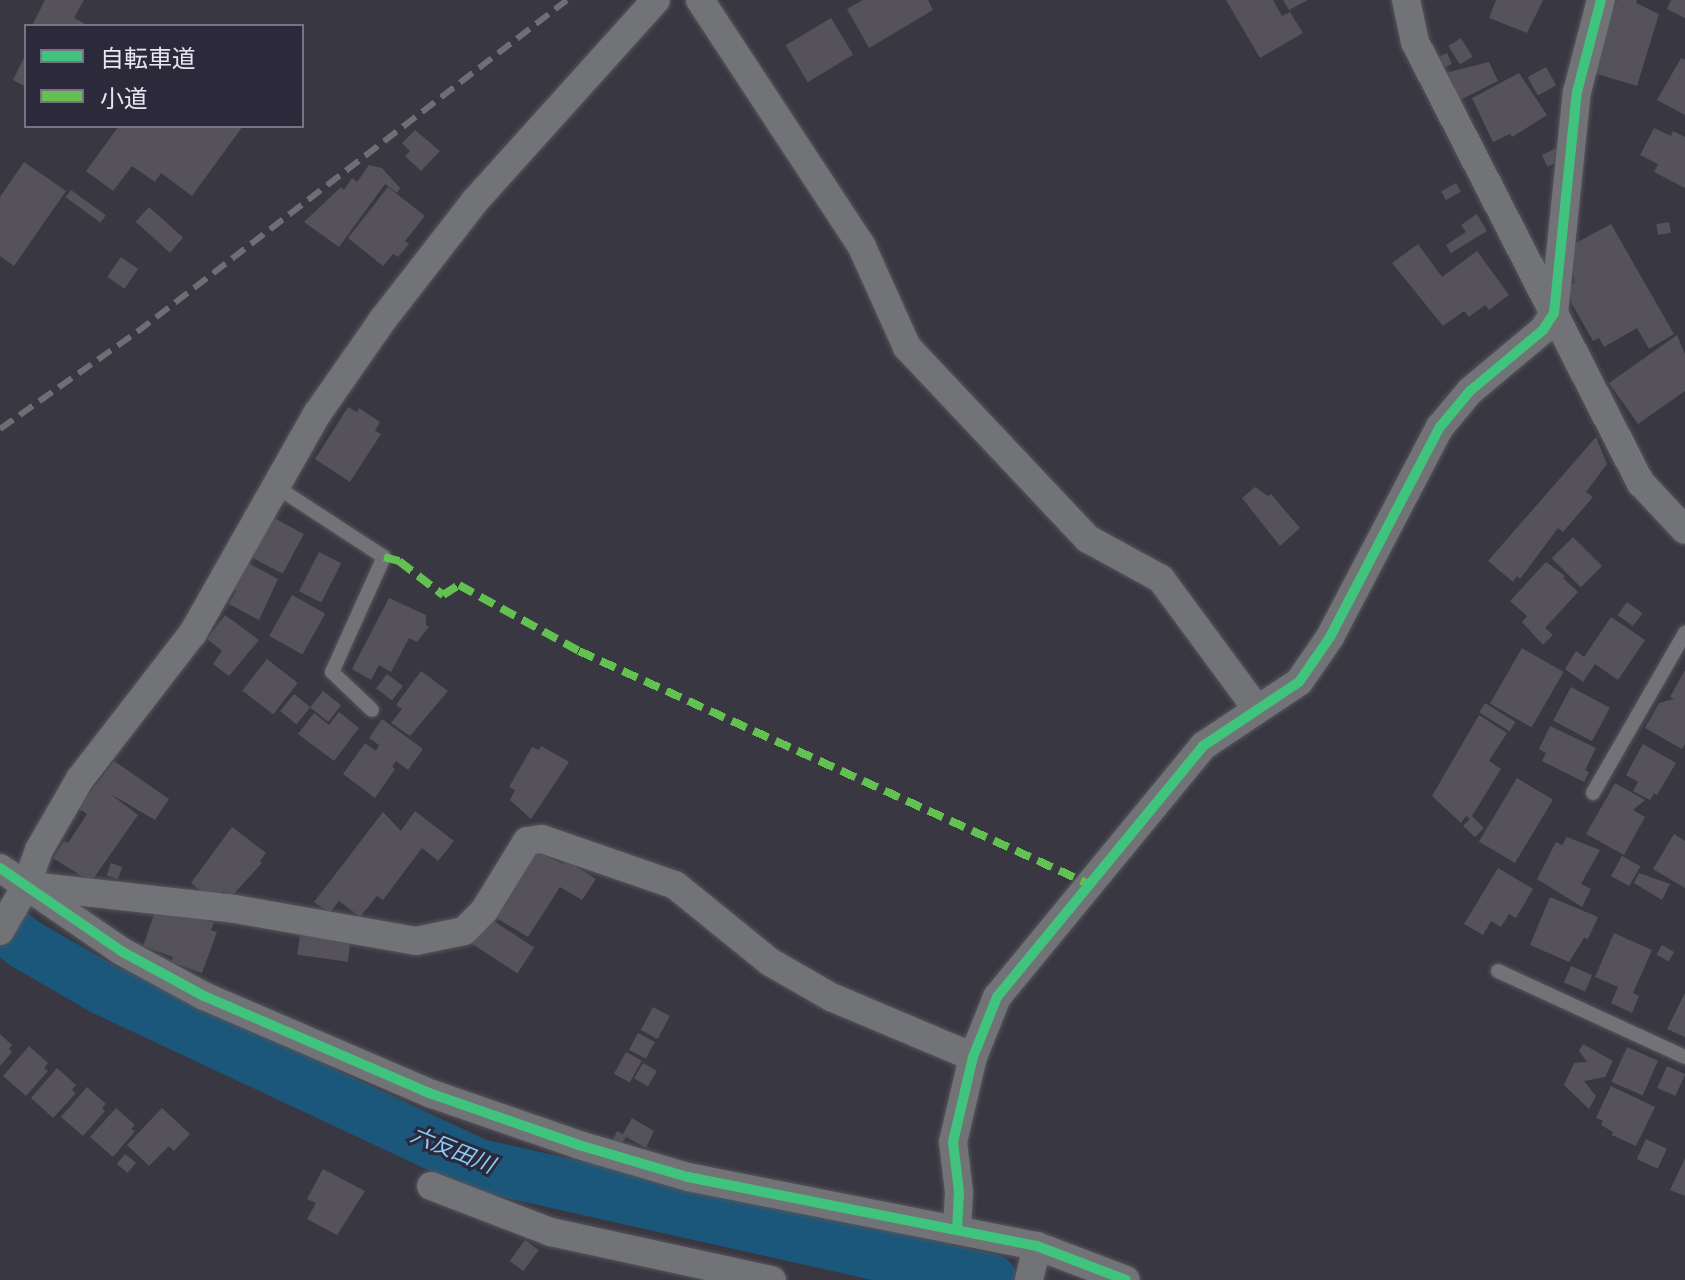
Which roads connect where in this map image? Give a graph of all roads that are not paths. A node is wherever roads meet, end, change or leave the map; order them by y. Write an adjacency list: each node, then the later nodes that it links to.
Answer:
1 (656, 0): 6 (street)
2 (700, 0): 9 (street)
3 (1406, 0): 5 (street)
4 (1601, 0): 5 (street)
5 (1554, 313): 7 (street); 9 (street)
6 (275, 486): 10 (lane); 13 (street)
7 (1685, 530)
8 (1685, 633): 11 (lane)
9 (1256, 708): 16 (street)
10 (372, 710)
11 (1593, 793)
12 (0, 868): 13 (street)
13 (26, 886): 14 (street); 16 (street); 19 (street)
14 (0, 931)
15 (1498, 971): 17 (lane)
16 (973, 1057): 19 (street)
17 (1685, 1057)
18 (431, 1186): 21 (street)
19 (957, 1230): 20 (street)
20 (1034, 1260): 22 (street)
21 (772, 1280)
22 (1126, 1280)

